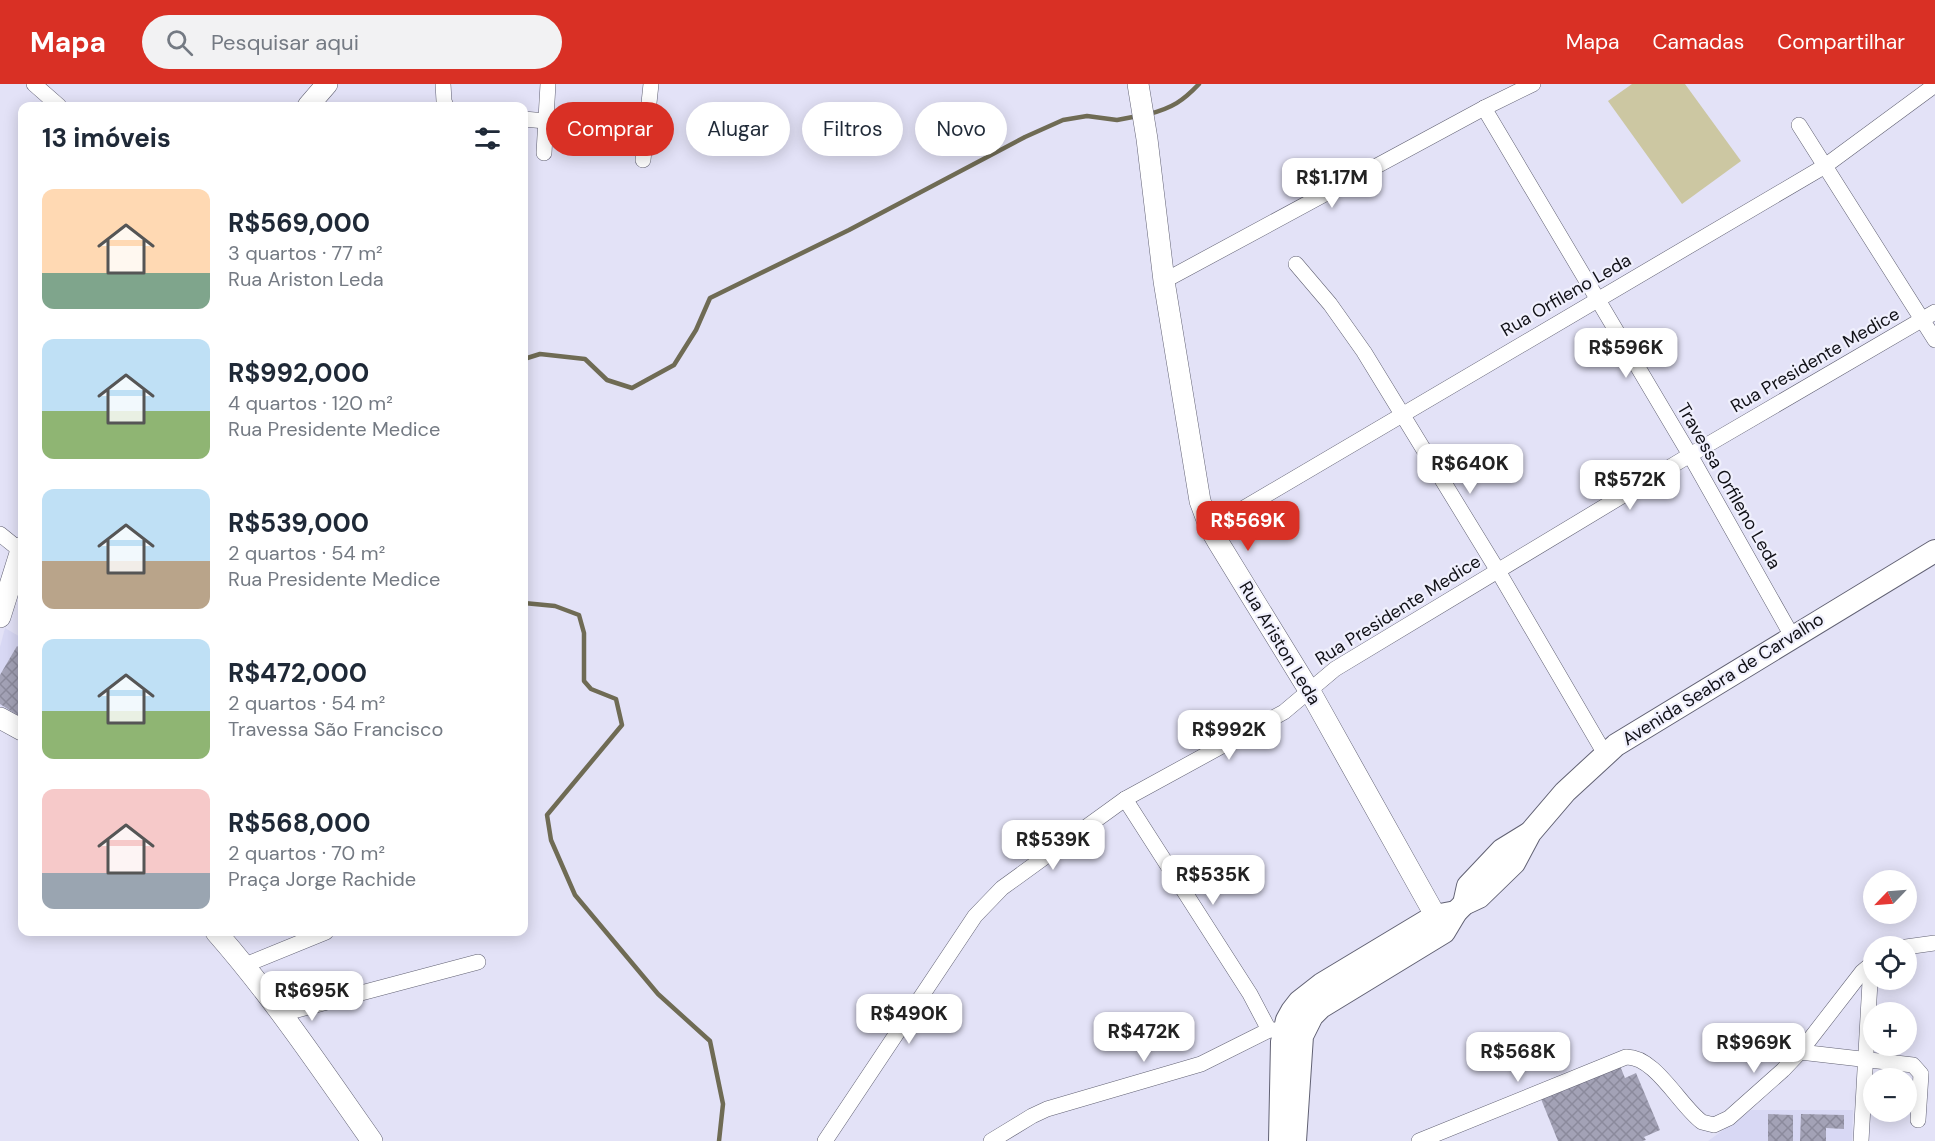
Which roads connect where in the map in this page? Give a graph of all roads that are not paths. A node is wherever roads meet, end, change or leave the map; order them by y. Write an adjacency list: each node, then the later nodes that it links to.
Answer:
1 (34, 84): 9 (street)
2 (327, 84): 10 (street)
3 (443, 84): 11 (street)
4 (548, 84): 14 (street)
5 (651, 84): 17 (street)
6 (1533, 84): 12 (street)
7 (1935, 85): 18 (street, Rua Orfileno Leda)
8 (1140, 91): 20 (street, Rua Ariston Leda)
9 (54, 102)
10 (311, 102)
11 (444, 102)
12 (1484, 108): 20 (street); 21 (street, Travessa Orfileno Leda)
13 (528, 119): 14 (street)
14 (545, 121): 16 (street)
15 (1799, 125): 18 (street)
16 (544, 153)
17 (642, 160)
18 (1825, 166): 21 (street, Rua Orfileno Leda); 22 (street)
19 (1296, 264): 24 (street)
20 (1164, 282): 26 (street, Rua Ariston Leda)
21 (1599, 298): 24 (street, Rua Orfileno Leda); 25 (street, Travessa Orfileno Leda)
22 (1929, 316): 23 (street); 25 (street, Rua Presidente Medice)
23 (1935, 340)
24 (1402, 415): 26 (street, Rua Orfileno Leda); 31 (street)
25 (1690, 456): 31 (street, Rua Presidente Medice); 33 (street, Travessa Orfileno Leda)
26 (1210, 528): 34 (street, Rua Ariston Leda)
27 (0, 534): 28 (street)
28 (18, 546)
29 (1935, 551): 33 (main road, Avenida Seabra de Carvalho)
30 (18, 561): 32 (street)
31 (1498, 571): 34 (street, Rua Presidente Medice); 37 (street)
32 (0, 617)
33 (1792, 636): 37 (main road, Avenida Seabra de Carvalho)
34 (1310, 691): 38 (street, Rua Presidente Medice); 39 (street, Rua Ariston Leda)
35 (0, 718): 36 (street)
36 (18, 728)
37 (1605, 754): 39 (main road, Avenida Seabra de Carvalho)
38 (1125, 800): 49 (street); 56 (street, Rua Presidente Medice)
39 (1450, 916): 49 (main road, Avenida Seabra de Carvalho)
40 (220, 936): 45 (street)
41 (317, 936): 45 (street)
42 (1935, 943): 43 (street)
43 (1917, 946)
44 (478, 962): 48 (street)
45 (245, 965): 48 (street)
46 (1863, 971): 50 (street)
47 (1870, 990): 51 (street)
48 (282, 1014): 55 (street)
49 (1287, 1027): 54 (street); 57 (main road); 58 (main road)
50 (1800, 1052): 51 (street); 53 (street)
51 (1865, 1059): 52 (street); 60 (street)
52 (1918, 1120)
53 (1439, 1138): 59 (street)
54 (993, 1140)
55 (372, 1141)
56 (825, 1141)
57 (1280, 1141)
58 (1295, 1141)
59 (1419, 1141)
60 (1861, 1141)

